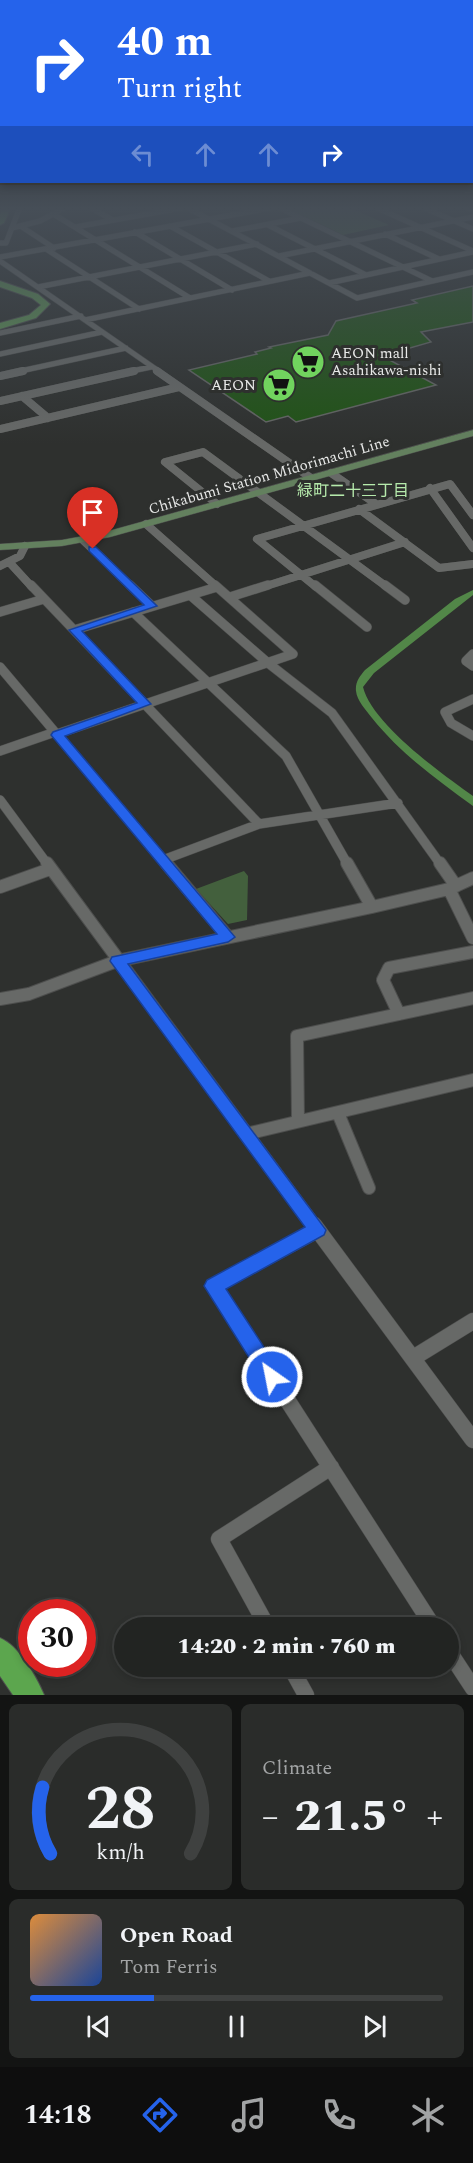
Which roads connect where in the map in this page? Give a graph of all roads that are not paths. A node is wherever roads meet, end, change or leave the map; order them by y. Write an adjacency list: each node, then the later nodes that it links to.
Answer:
1 (6, 286): 11 (main road)
2 (43, 286): 9 (street)
3 (104, 286): 13 (street)
4 (170, 286): 12 (street)
5 (225, 286): 10 (street)
6 (248, 286): 10 (street)
7 (335, 286): 8 (street)
8 (409, 286)
9 (38, 287): 15 (street)
10 (232, 290): 12 (street)
11 (21, 291): 14 (main road); 16 (main road)
12 (190, 298): 13 (street)
13 (139, 309): 15 (street)
14 (0, 318)
15 (83, 318): 17 (street); 18 (street)
16 (0, 326)
17 (102, 332): 19 (street); 20 (street)
18 (0, 333)
19 (126, 348): 21 (street); 22 (street)
20 (0, 354)
21 (151, 367): 23 (street); 24 (street)
22 (0, 376)
23 (179, 387): 26 (street); 30 (street)
24 (22, 396): 25 (street); 26 (street)
25 (0, 401)
26 (48, 418): 27 (street)
27 (0, 429)
28 (473, 433): 29 (main road, Chikabumi Station Midorimachi Line)
29 (331, 473): 30 (main road, Chikabumi Station Midorimachi Line); 34 (street)
30 (311, 478): 32 (main road, Chikabumi Station Midorimachi Line)
31 (430, 488): 34 (street); 36 (street); 43 (street)
32 (260, 492): 33 (main road, Chikabumi Station Midorimachi Line); 33 (street); 38 (street)
33 (218, 504): 37 (main road, Chikabumi Station Midorimachi Line)
34 (376, 504): 35 (street)
35 (359, 509): 38 (street); 40 (street)
36 (473, 514)
37 (146, 524): 39 (main road, Chikabumi Station Midorimachi Line); 48 (street)
38 (304, 525): 44 (street); 47 (street)
39 (83, 540): 41 (main road, Chikabumi Station Midorimachi Line); 53 (street)
40 (405, 542): 44 (street); 46 (street)
41 (25, 546): 42 (main road, Chikabumi Station Midorimachi Line); 45 (street)
42 (0, 547)
43 (473, 548)
44 (351, 559): 47 (street); 52 (street)
45 (5, 564): 51 (street)
46 (473, 564)
47 (301, 575): 50 (street); 56 (street)
48 (217, 587): 49 (street); 50 (street)
49 (190, 595): 53 (street); 59 (street)
50 (230, 597): 59 (street)
51 (44, 599): 54 (street); 57 (street)
52 (405, 600)
53 (152, 606): 55 (street)
54 (0, 612)
55 (133, 612): 57 (street); 62 (street)
56 (368, 627)
57 (74, 630): 64 (street)
58 (473, 654): 60 (street)
59 (268, 663): 62 (street); 69 (street)
60 (473, 666)
61 (0, 667): 65 (street)
62 (209, 683): 64 (street); 70 (street)
63 (473, 699): 66 (street)
64 (145, 704): 65 (street); 71 (street)
65 (56, 733): 67 (street); 72 (street)
66 (473, 736)
67 (0, 751)
68 (0, 800): 73 (street)
69 (398, 803): 70 (street); 76 (street)
70 (320, 815): 71 (street); 77 (street)
71 (259, 824): 72 (street)
72 (163, 860): 78 (street)
73 (50, 869): 75 (street); 81 (street)
74 (473, 878): 76 (street)
75 (0, 887)
76 (453, 887): 77 (street); 79 (street)
77 (372, 907): 78 (street)
78 (228, 937): 81 (street)
79 (473, 938)
80 (473, 952): 84 (street)
81 (117, 961): 83 (street); 88 (street)
82 (473, 998): 84 (street)
83 (0, 999)
84 (399, 1014): 87 (street)
85 (473, 1080): 86 (street)
86 (338, 1113): 87 (street); 89 (street)
87 (298, 1121): 88 (street)
88 (246, 1134): 90 (street)
89 (369, 1188)
90 (317, 1230): 92 (street); 94 (street)
91 (473, 1321): 92 (street)
92 (412, 1358): 93 (street)
93 (473, 1440)
94 (331, 1467): 95 (street); 96 (street)
95 (262, 1617)
96 (427, 1617)
97 (0, 1652): 101 (highway)
98 (459, 1667): 100 (street)
99 (296, 1677): 102 (street)
100 (473, 1688)
101 (30, 1695)
102 (306, 1695)

